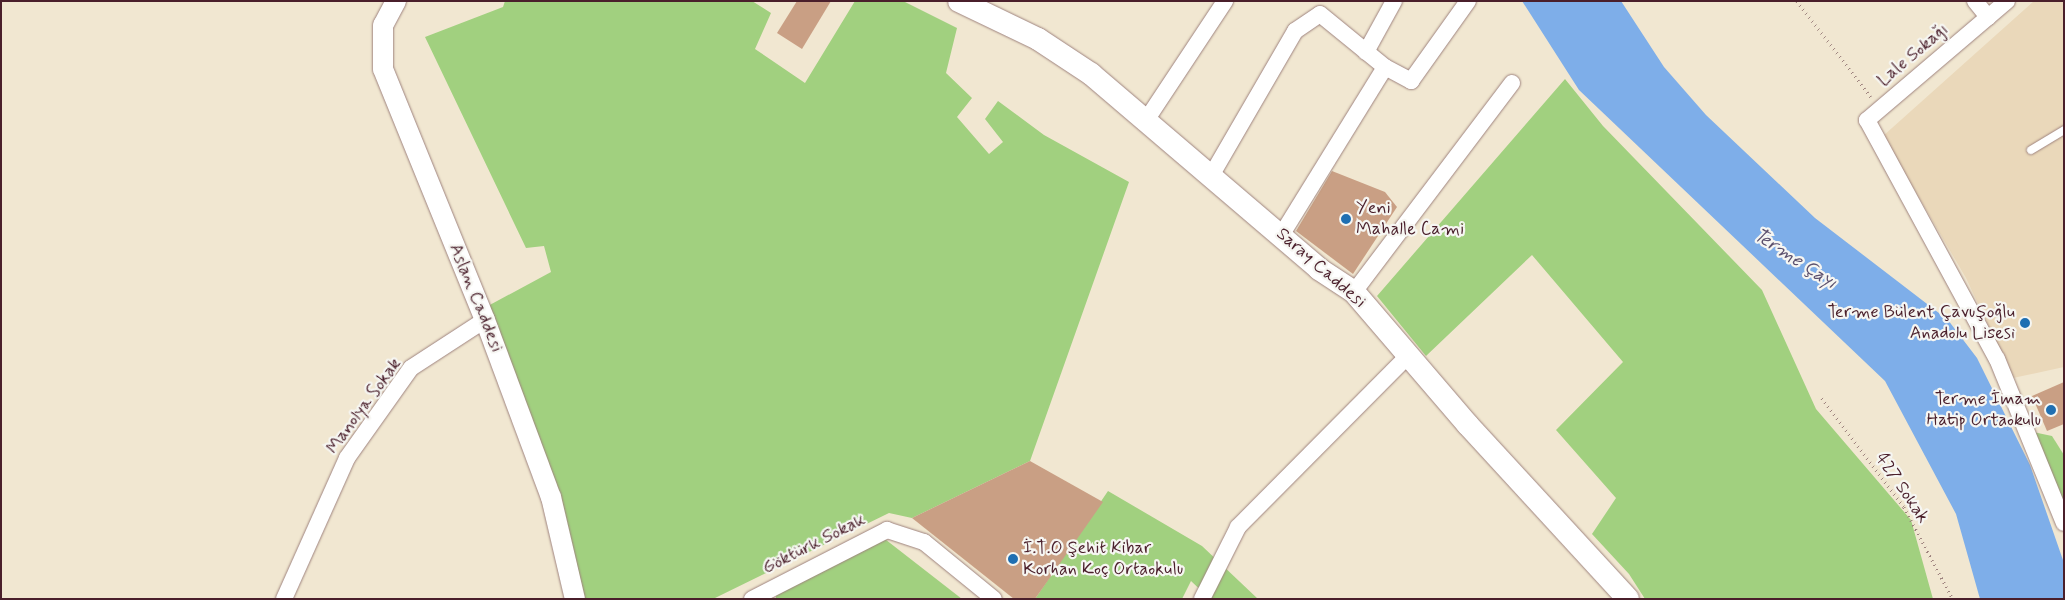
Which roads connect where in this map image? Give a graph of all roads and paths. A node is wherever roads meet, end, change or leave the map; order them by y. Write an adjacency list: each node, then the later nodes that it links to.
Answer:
1 (396, 1): 20 (street, Aslan Caddesi)
2 (959, 1): 14 (main road, Saray Caddesi)
3 (1225, 1): 14 (street)
4 (1394, 1): 10 (street)
5 (1468, 1): 11 (street)
6 (1797, 1): 13 (path)
7 (1975, 1): 9 (street)
8 (2008, 1): 9 (street, Lale Sokağı)
9 (1988, 17): 13 (street, Lale Sokağı)
10 (1366, 52): 11 (street); 17 (street)
11 (1385, 67): 18 (street)
12 (1512, 83): 19 (street)
13 (1879, 109): 23 (street, Lale Sokağı)
14 (1145, 122): 17 (main road, Saray Caddesi)
15 (2064, 130): 16 (lane)
16 (2031, 150)
17 (1211, 176): 18 (main road, Saray Caddesi)
18 (1282, 234): 19 (main road, Saray Caddesi)
19 (1354, 292): 21 (main road, Saray Caddesi)
20 (485, 320): 24 (street, Manolya Sokak); 25 (street, Aslan Caddesi)
21 (1410, 355): 28 (street); 29 (main road, Saray Caddesi)
22 (1822, 398): 30 (path, 427 Sokak)
23 (2064, 523)
24 (284, 599)
25 (575, 599)
26 (752, 599): 27 (street, Göktürk Sokak)
27 (994, 599)
28 (1202, 599)
29 (1628, 599)
30 (1953, 599)

